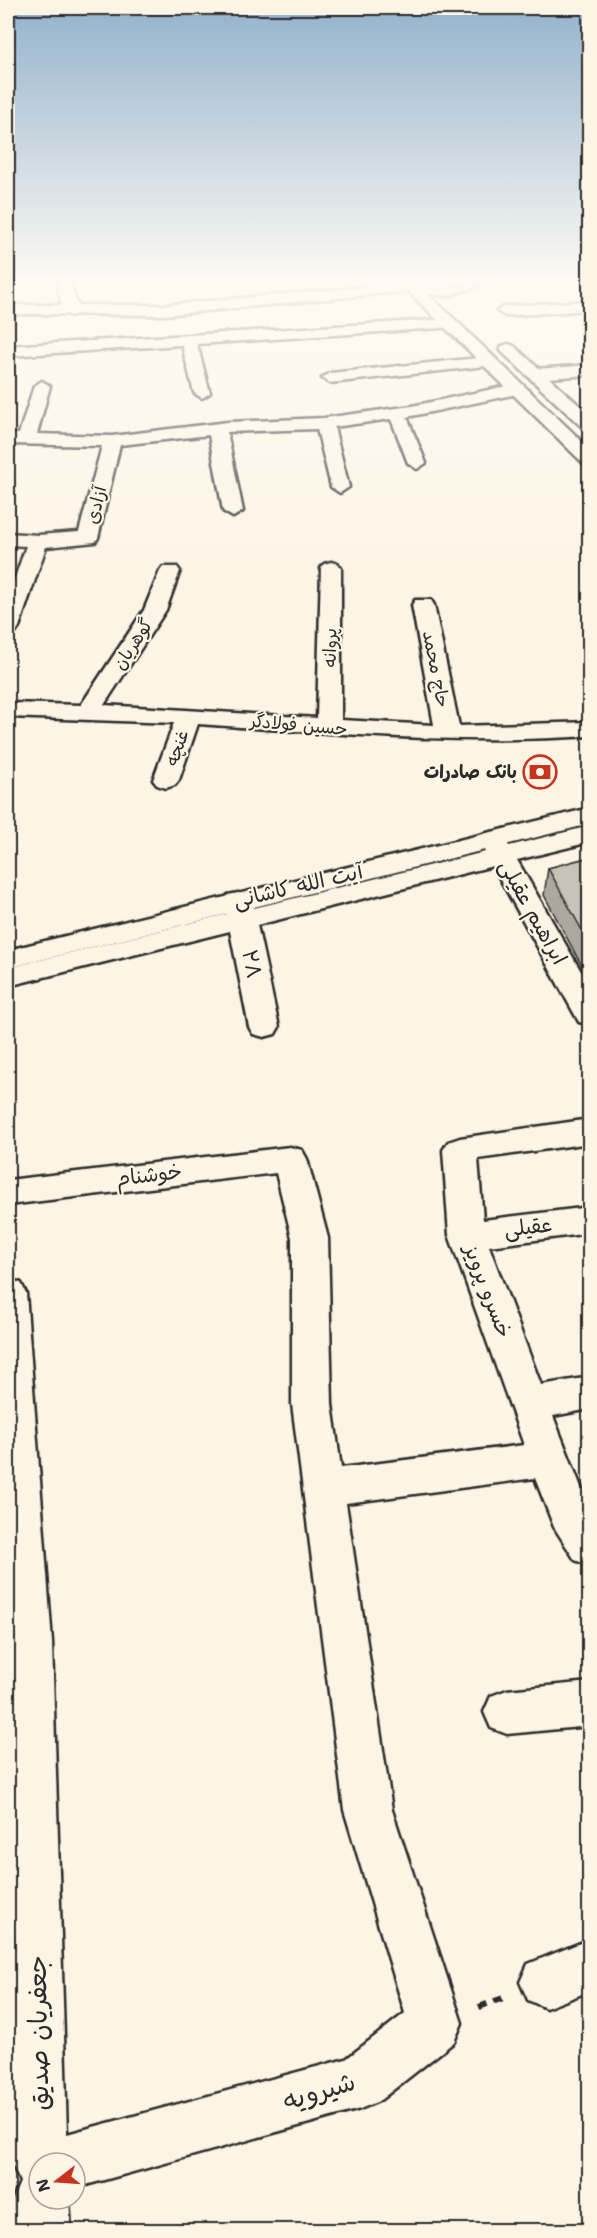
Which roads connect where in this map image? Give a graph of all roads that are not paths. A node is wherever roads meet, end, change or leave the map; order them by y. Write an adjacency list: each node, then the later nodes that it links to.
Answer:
1 (41, 388): 10 (street)
2 (201, 388): 5 (street)
3 (551, 388): 8 (street)
4 (517, 389): 6 (street); 13 (street)
5 (202, 393)
6 (397, 413): 7 (street); 14 (street)
7 (324, 423): 9 (street); 15 (street)
8 (590, 425)
9 (217, 428): 12 (street); 16 (street)
10 (27, 436): 11 (street); 12 (street)
11 (8, 438)
12 (112, 441): 18 (street, آزادی)
13 (590, 460)
14 (417, 463)
15 (340, 487)
16 (233, 511)
17 (8, 539): 18 (street)
18 (38, 541): 22 (street)
19 (331, 568): 26 (street, پروانه)
20 (170, 571): 24 (street, گوهریان)
21 (423, 605): 28 (street, حاج محمد)
22 (8, 627)
23 (8, 710): 24 (street, حسین فولادگر)
24 (88, 712): 25 (street, حسین فولادگر)
25 (188, 717): 26 (street, حسین فولادگر); 29 (street, غنچه)
26 (329, 728): 28 (street, حسین فولادگر)
27 (590, 729): 28 (street, حسین فولادگر)
28 (448, 732)
29 (166, 780)
30 (590, 816): 32 (street, آیت الله کاشانی)
31 (590, 834): 32 (street, آیت الله کاشانی)
32 (498, 848): 33 (street, آیت الله کاشانی); 36 (street, ابراهیم عقیلی)
33 (240, 910): 34 (street, آیت الله کاشانی); 35 (street, آیت الله کاشانی); 37 (street, ۲۸)
34 (8, 958)
35 (8, 977)
36 (590, 1015)
37 (264, 1027)
38 (590, 1131): 41 (street, خسرو پرویز)
39 (8, 1192): 46 (street, خوشنام)
40 (590, 1220): 41 (street, عقیلی)
41 (467, 1235): 44 (street, خسرو پرویز)
42 (8, 1293): 50 (street, جعفریان صدیق)
43 (590, 1393): 44 (street)
44 (531, 1403): 45 (street, خسرو پرویز)
45 (550, 1459): 46 (street); 47 (street, خسرو پرویز)
46 (323, 1488): 51 (street, شیرویه)
47 (590, 1547)
48 (590, 1704): 49 (street)
49 (507, 1712)
50 (40, 2151)
51 (87, 2157)
52 (41, 2211): 53 (street)
53 (42, 2230)

